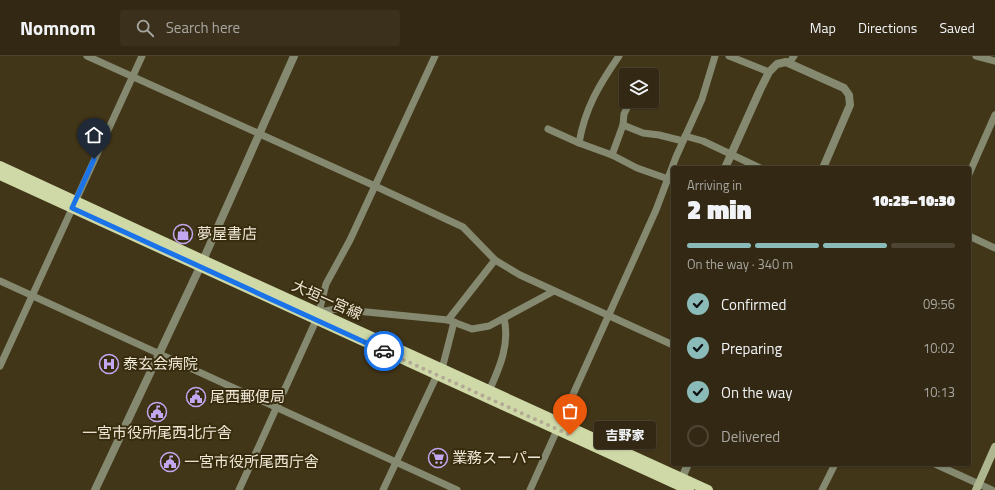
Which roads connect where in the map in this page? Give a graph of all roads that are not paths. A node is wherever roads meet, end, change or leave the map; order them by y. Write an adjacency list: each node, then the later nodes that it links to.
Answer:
1 (87, 56): 13 (street)
2 (142, 56): 13 (street)
3 (294, 56): 18 (street)
4 (435, 56): 31 (street)
5 (619, 56): 20 (street)
6 (715, 56): 19 (street)
7 (729, 56): 12 (street)
8 (794, 56): 11 (street)
9 (976, 56): 10 (street)
10 (995, 61)
11 (789, 63): 12 (street); 27 (street)
12 (770, 72): 21 (street)
13 (133, 76): 18 (street); 32 (street)
14 (627, 108): 16 (street)
15 (995, 115): 28 (street)
16 (623, 125): 19 (street); 22 (street)
17 (548, 129): 20 (street)
18 (259, 134): 31 (street); 36 (street)
19 (684, 139): 21 (street); 24 (street)
20 (579, 143): 22 (street)
21 (730, 154): 25 (street); 26 (street)
22 (612, 155): 30 (street)
23 (0, 166): 32 (main road, 大垣一宮線)
24 (675, 166)
25 (726, 166)
26 (756, 166)
27 (824, 166)
28 (971, 169)
29 (0, 176): 32 (main road, 大垣一宮線)
30 (671, 180): 41 (street)
31 (375, 186): 35 (street); 40 (street)
32 (73, 204): 36 (main road, 大垣一宮線); 39 (street)
33 (971, 237): 34 (street)
34 (995, 248)
35 (495, 260): 38 (street); 43 (street)
36 (201, 263): 40 (main road, 大垣一宮線); 45 (street)
37 (0, 281): 39 (street)
38 (554, 291): 41 (street); 42 (street)
39 (32, 296): 45 (street); 46 (street)
40 (318, 316): 43 (street); 47 (main road, 大垣一宮線); 49 (street)
41 (608, 316): 44 (street); 50 (street)
42 (504, 318): 43 (street); 48 (street)
43 (451, 321): 47 (street)
44 (671, 344)
45 (160, 353): 49 (street); 58 (street)
46 (0, 366)
47 (439, 372): 48 (main road, 大垣一宮線); 50 (main road, 大垣一宮線); 52 (street)
48 (490, 391): 50 (main road, 大垣一宮線)
49 (277, 407): 52 (street); 59 (street)
50 (559, 426): 56 (main road, 大垣一宮線); 62 (street)
51 (995, 447): 57 (main road)
52 (396, 463): 60 (street); 61 (street)
53 (687, 466): 56 (street)
54 (834, 466): 64 (street)
55 (939, 466): 57 (street)
56 (680, 486): 63 (main road, 大垣一宮線)
57 (977, 487): 65 (street)
58 (95, 490)
59 (239, 490)
60 (383, 490)
61 (457, 490)
62 (530, 490)
63 (708, 490)
64 (822, 490)
65 (992, 490)

